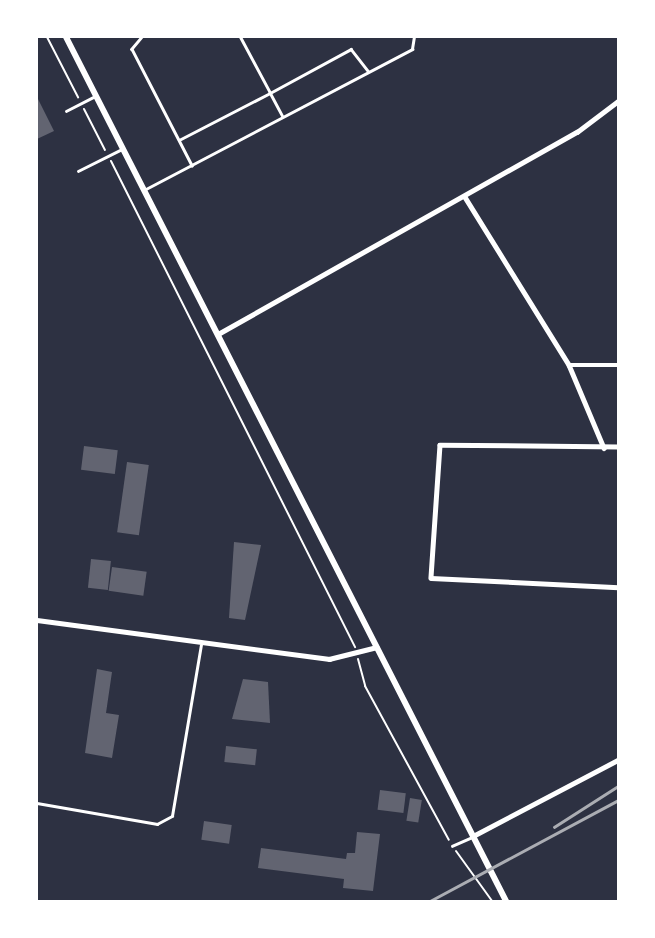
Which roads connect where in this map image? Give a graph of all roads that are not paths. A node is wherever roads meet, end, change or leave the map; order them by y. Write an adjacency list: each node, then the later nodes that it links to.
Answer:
1 (66, 37): 7 (main road)
2 (142, 37): 11 (lane)
3 (240, 37): 6 (lane)
4 (414, 37): 5 (lane)
5 (368, 71): 6 (lane); 10 (lane)
6 (270, 93): 10 (lane); 11 (lane)
7 (96, 96): 9 (lane); 12 (main road)
8 (618, 101): 16 (street)
9 (66, 111)
10 (282, 117): 13 (lane)
11 (179, 140): 13 (lane)
12 (123, 149): 14 (lane); 15 (main road)
13 (192, 165): 15 (lane)
14 (78, 171)
15 (144, 190): 17 (main road)
16 (465, 197): 17 (street); 18 (street)
17 (218, 334): 25 (main road)
18 (569, 365): 19 (street); 21 (street)
19 (618, 365)
20 (618, 447): 21 (street)
21 (604, 448): 22 (street)
22 (618, 587)
23 (37, 620): 24 (street)
24 (201, 645): 25 (street); 27 (lane)
25 (377, 647): 28 (main road)
26 (618, 760): 28 (street)
27 (37, 803)
28 (473, 836): 29 (lane); 30 (main road)
29 (452, 846)
30 (506, 901)

